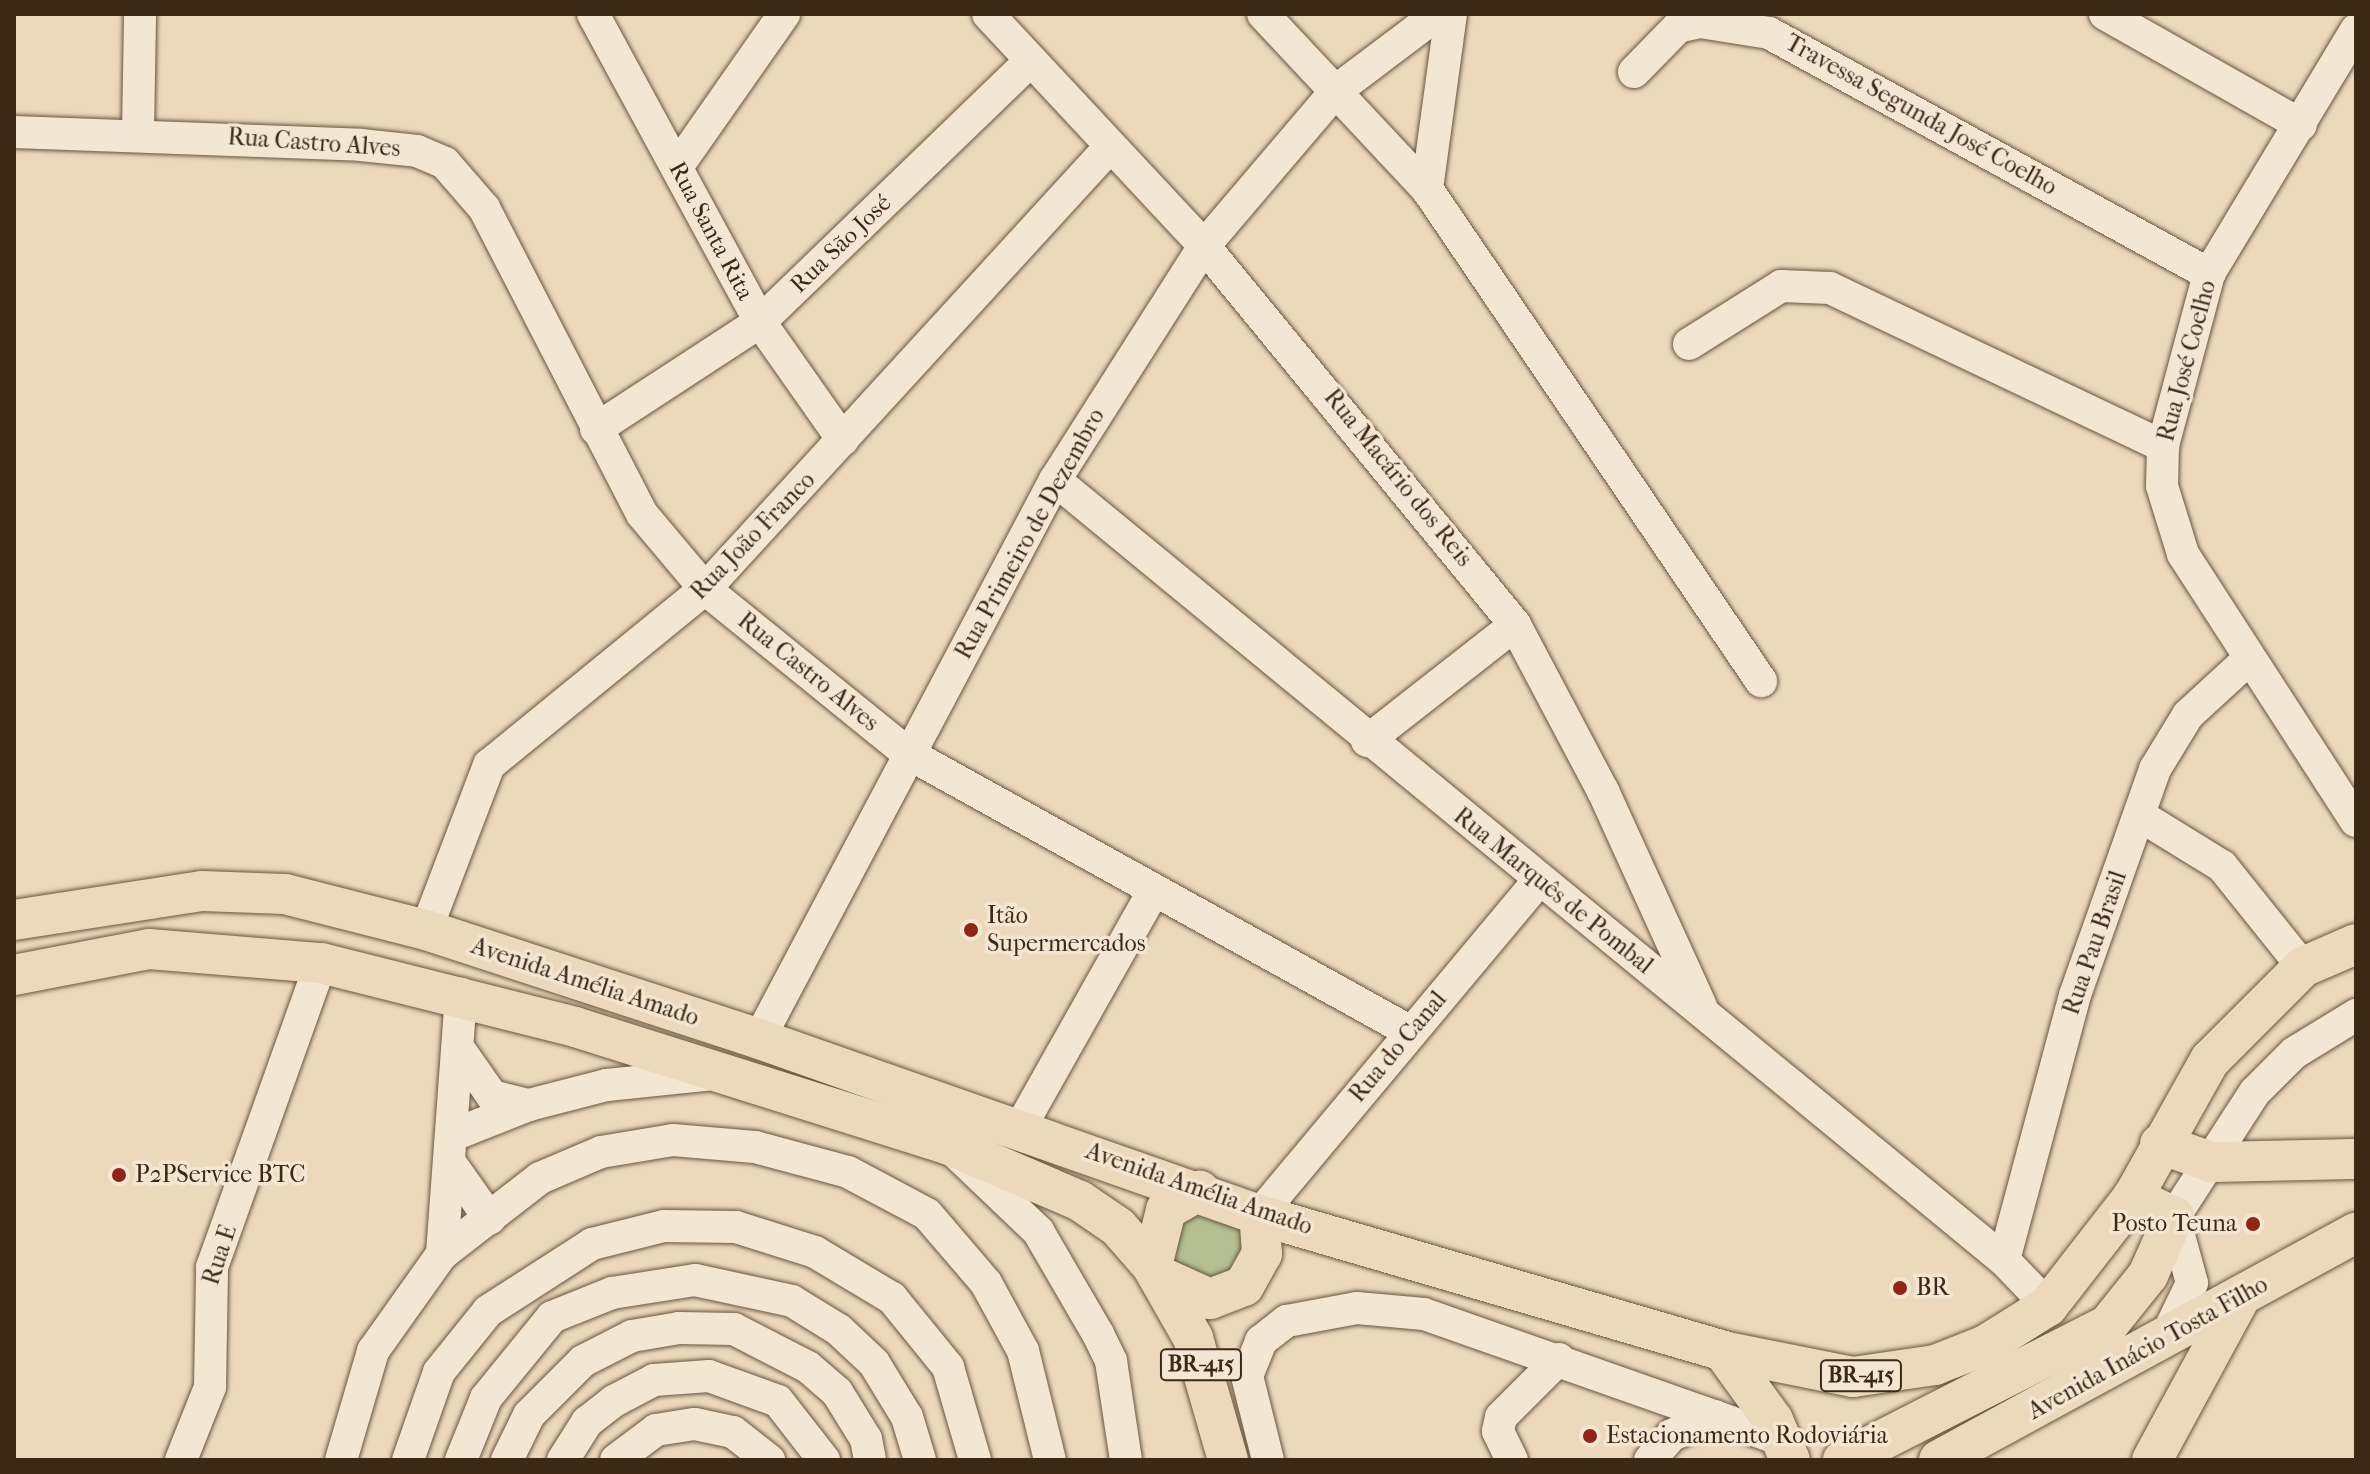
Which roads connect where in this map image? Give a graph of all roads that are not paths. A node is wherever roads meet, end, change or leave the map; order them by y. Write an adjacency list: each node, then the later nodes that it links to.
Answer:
1 (140, 14): 15 (street)
2 (593, 14): 17 (street, Rua Santa Rita)
3 (784, 14): 17 (street)
4 (988, 14): 10 (street, Rua Macário dos Reis)
5 (1263, 14): 12 (street)
6 (1438, 14): 12 (street, Rua Primeiro de Dezembro)
7 (1451, 14): 18 (street)
8 (2105, 14): 13 (street)
9 (2356, 30): 13 (street, Rua José Coelho)
10 (1028, 63): 16 (street, Rua Macário dos Reis); 21 (street, Rua São José)
11 (1634, 72): 20 (street, Travessa Segunda José Coelho)
12 (1337, 90): 18 (street); 19 (street, Rua Primeiro de Dezembro)
13 (2301, 125): 20 (street, Rua José Coelho)
14 (14, 132): 15 (street, Rua Castro Alves)
15 (138, 132): 23 (street, Rua Castro Alves)
16 (1109, 148): 19 (street, Rua Macário dos Reis); 24 (street, Rua João Franco)
17 (677, 167): 21 (street, Rua Santa Rita)
18 (1427, 189): 30 (street)
19 (1204, 246): 26 (street, Rua Primeiro de Dezembro); 28 (street, Rua Macário dos Reis)
20 (2209, 274): 25 (street, Rua José Coelho)
21 (760, 322): 23 (street, Rua São José); 24 (street, Rua Santa Rita)
22 (1689, 344): 25 (street)
23 (596, 429): 27 (street, Rua Castro Alves)
24 (843, 440): 27 (street, Rua João Franco)
25 (2163, 446): 29 (street, Rua José Coelho)
26 (1055, 480): 31 (street, Rua Marquês de Pombal); 32 (street, Rua Primeiro de Dezembro)
27 (705, 589): 32 (street, Rua Castro Alves); 38 (street, Rua João Franco)
28 (1515, 625): 31 (street); 44 (street, Rua Macário dos Reis)
29 (2249, 659): 33 (street, Rua Pau Brasil); 34 (street, Rua José Coelho)
30 (1761, 681)
31 (1367, 741): 35 (street, Rua Marquês de Pombal)
32 (909, 754): 36 (street, Rua Castro Alves); 47 (street, Rua Primeiro de Dezembro)
33 (2139, 815): 41 (street); 64 (street, Rua Pau Brasil)
34 (2356, 821)
35 (1538, 881): 44 (street, Rua Marquês de Pombal); 46 (street, Rua do Canal)
36 (1154, 890): 46 (street, Rua Castro Alves); 51 (street)
37 (21, 915): 38 (main road, Avenida Amélia Amado)
38 (426, 930): 47 (main road, Avenida Amélia Amado)
39 (2356, 944): 41 (main road, Avenida Amélia Amado / BR-415)
40 (321, 963): 42 (main road, Avenida Amélia Amado); 43 (main road, Avenida Amélia Amado); 74 (street, Rua E)
41 (2303, 967): 53 (main road, Avenida Amélia Amado / BR-415)
42 (14, 975)
43 (461, 994): 48 (street); 49 (main road, Avenida Amélia Amado)
44 (1704, 1012): 64 (street, Rua Marquês de Pombal)
45 (2356, 1015): 56 (street)
46 (1411, 1032): 59 (street, Rua do Canal)
47 (759, 1039): 51 (main road, Avenida Amélia Amado)
48 (459, 1049): 50 (street); 54 (street)
49 (721, 1073): 50 (street); 52 (main road, Avenida Amélia Amado)
50 (529, 1105): 54 (street)
51 (1020, 1128): 57 (main road, Avenida Amélia Amado)
52 (947, 1144): 65 (main road, Avenida Amélia Amado); 87 (street)
53 (2160, 1144): 56 (main road); 58 (main road, Avenida Amélia Amado / BR-415)
54 (452, 1150): 61 (street); 63 (street)
55 (2356, 1159): 56 (main road)
56 (2211, 1162): 60 (street)
57 (1200, 1190): 59 (main road, Avenida Amélia Amado / BR-415); 65 (main road)
58 (2133, 1197): 60 (main road); 67 (main road, Avenida Amélia Amado / BR-415)
59 (1259, 1215): 65 (main road); 69 (main road, Avenida Amélia Amado / BR-415)
60 (2174, 1217): 68 (street); 92 (main road)
61 (490, 1219): 63 (street); 86 (street)
62 (2356, 1233): 66 (main road, Avenida Inácio Tosta Filho)
63 (442, 1254): 75 (street)
64 (2004, 1260): 67 (street, Rua Marquês de Pombal)
65 (1156, 1271): 88 (main road, Avenida Amélia Amado / BR-415)
66 (2240, 1298): 68 (main road, Avenida Inácio Tosta Filho); 71 (main road)
67 (2048, 1306): 69 (main road, Avenida Amélia Amado / BR-415)
68 (2162, 1345): 71 (street); 93 (main road, Avenida Inácio Tosta Filho)
69 (1723, 1351): 73 (main road)
70 (1559, 1359): 72 (street); 89 (street); 90 (street)
71 (2204, 1368): 94 (main road)
72 (1715, 1416): 73 (street); 91 (street)
73 (1788, 1450)
74 (181, 1460)
75 (341, 1460)
76 (408, 1460): 85 (street)
77 (461, 1460): 84 (street)
78 (507, 1460): 83 (street)
79 (563, 1460): 82 (street)
80 (616, 1460): 81 (street)
81 (769, 1460)
82 (824, 1460)
83 (870, 1460)
84 (920, 1460)
85 (975, 1460)
86 (1050, 1460)
87 (1126, 1460)
88 (1228, 1460)
89 (1268, 1460)
90 (1512, 1460)
91 (1650, 1460)
92 (1843, 1460)
93 (1939, 1460)
94 (2152, 1460)

